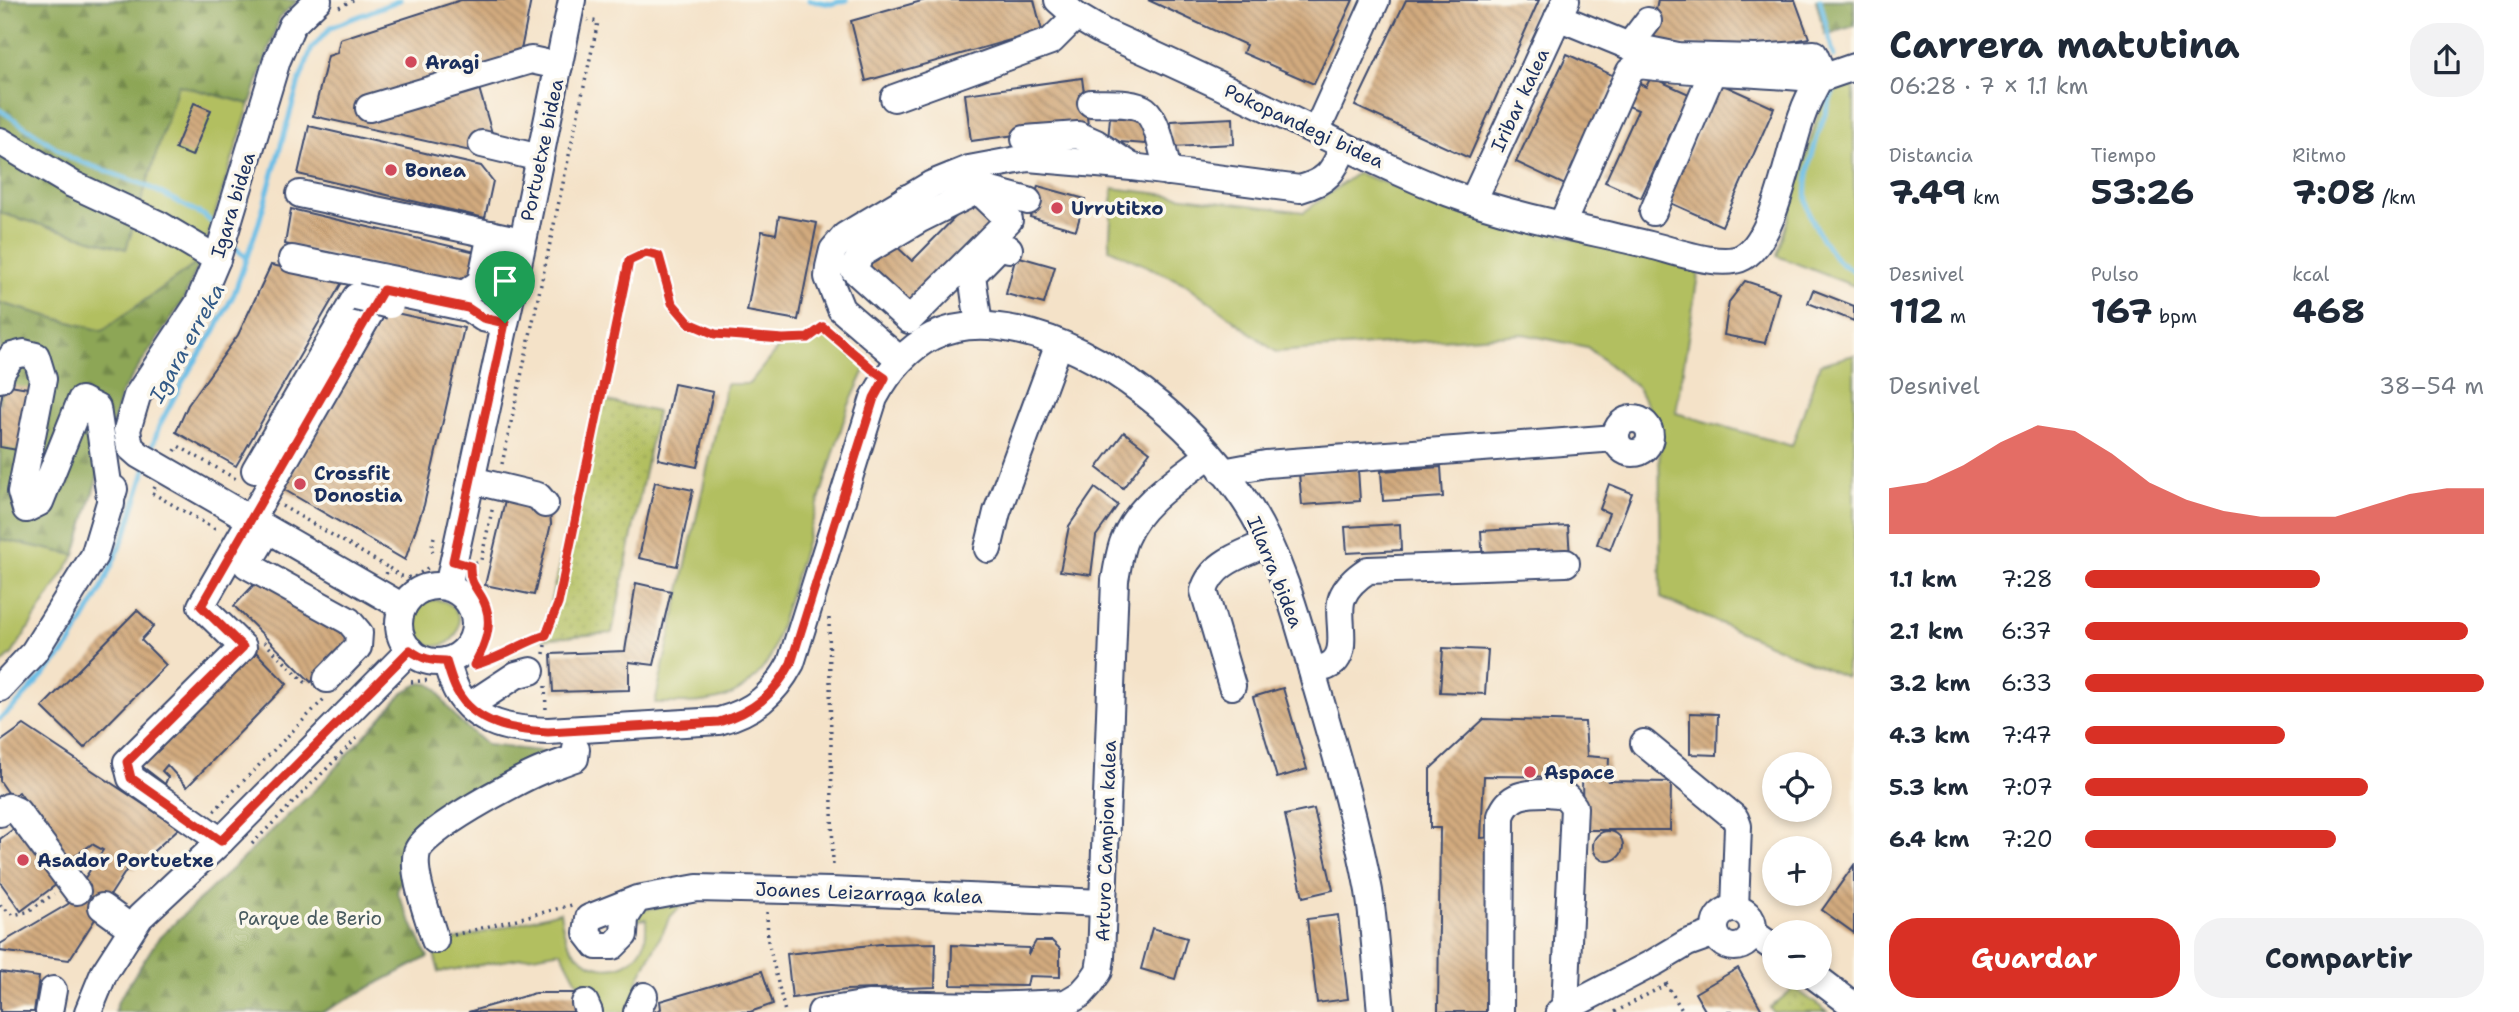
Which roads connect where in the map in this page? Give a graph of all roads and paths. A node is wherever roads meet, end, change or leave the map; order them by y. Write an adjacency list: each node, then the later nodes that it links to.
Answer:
1 (318, 0): 34 (street, Igara bidea)
2 (1377, 0): 15 (street)
3 (579, 5): 8 (street, Portuetxe bidea); 45 (path)
4 (1067, 8): 12 (street); 15 (street, Pokopandegi bidea)
5 (1562, 9): 7 (street); 26 (street, Iribar kalea)
6 (1648, 21): 7 (street)
7 (1629, 46): 11 (street)
8 (559, 66): 14 (street); 20 (street, Portuetxe bidea)
9 (1854, 67): 11 (street)
10 (1712, 73): 11 (street); 28 (street); 29 (street)
11 (1819, 79): 29 (street, Pokopandegi bidea)
12 (894, 98)
13 (1091, 103): 22 (street)
14 (369, 108)
15 (1316, 132): 19 (street, Pokopandegi bidea)
16 (1025, 139): 21 (street)
17 (0, 141): 34 (street)
18 (482, 144): 20 (street)
19 (1344, 147): 22 (street); 26 (street, Pokopandegi bidea)
20 (540, 158): 31 (street, Portuetxe bidea)
21 (1132, 167): 22 (street); 27 (street)
22 (1168, 172)
23 (978, 190): 25 (street); 27 (street); 27 (street)
24 (300, 194): 30 (street)
25 (1028, 201)
26 (1473, 201): 29 (street, Pokopandegi bidea)
27 (914, 209): 38 (street)
28 (1654, 212)
29 (1562, 224)
30 (491, 234): 31 (street); 33 (street)
31 (523, 241): 35 (street, Portuetxe bidea)
32 (1009, 249): 36 (street)
33 (292, 259)
34 (218, 260): 41 (street, Igara bidea)
35 (494, 321): 43 (street, bridge); 44 (street, Portuetxe bidea); 48 (street)
36 (979, 325): 37 (street, Illarra bidea); 38 (street, Illarra bidea)
37 (1059, 344): 42 (street, Illarra bidea); 50 (street)
38 (892, 368): 61 (path); 70 (street)
39 (0, 379): 46 (street)
40 (1616, 438): 42 (street, Arturo Campion kalea)
41 (144, 457): 46 (street, Igara bidea); 48 (street)
42 (1216, 463): 49 (street, Illarra bidea); 80 (street, Arturo Campion kalea)
43 (255, 470)
44 (471, 480): 45 (street); 52 (street, Portuetxe bidea)
45 (497, 486): 47 (street); 52 (path)
46 (111, 503): 69 (street, Igara bidea)
47 (545, 504)
48 (259, 525): 54 (street); 55 (street); 66 (street)
49 (1268, 543): 62 (street, Illarra bidea); 68 (street)
50 (988, 549)
51 (1566, 562): 62 (street)
52 (462, 564): 53 (street, Portuetxe bidea); 54 (path); 61 (path)
53 (448, 587): 56 (street); 64 (street)
54 (375, 591): 56 (street); 59 (path)
55 (201, 606): 60 (street); 75 (street)
56 (403, 607): 59 (street)
57 (824, 627): 76 (path)
58 (261, 638): 66 (path)
59 (398, 648): 64 (street); 75 (street)
60 (225, 654)
61 (474, 665): 65 (path)
62 (1312, 670): 96 (street, Illarra bidea)
63 (531, 671): 70 (street)
64 (443, 673): 67 (path); 70 (street)
65 (469, 673)
66 (327, 679)
67 (407, 684)
68 (1232, 685)
69 (0, 688)
70 (469, 706)
71 (365, 729): 75 (path)
72 (1644, 743): 83 (street)
73 (576, 749): 88 (street)
74 (0, 813): 77 (street)
75 (234, 845): 84 (street)
76 (833, 879)
77 (74, 887): 81 (path)
78 (767, 889): 79 (street, Joanes Leizarraga kalea); 80 (street, Joanes Leizarraga kalea); 94 (path)
79 (637, 900)
80 (1102, 903): 95 (street, Arturo Campion kalea)
81 (0, 905)
82 (102, 907): 84 (street)
83 (1735, 909): 85 (street); 86 (street)
84 (131, 929): 93 (street)
85 (1715, 933): 86 (street); 89 (street)
86 (1753, 933): 87 (street)
87 (1762, 939)
88 (435, 940)
89 (1661, 973): 92 (street); 98 (path); 99 (path)
90 (1832, 989): 91 (street)
91 (1854, 1006)
92 (1562, 1010): 97 (street)
93 (88, 1012)
94 (785, 1012)
95 (821, 1012)
96 (1381, 1012)
97 (1500, 1012)
98 (1615, 1012)
99 (1683, 1012)

